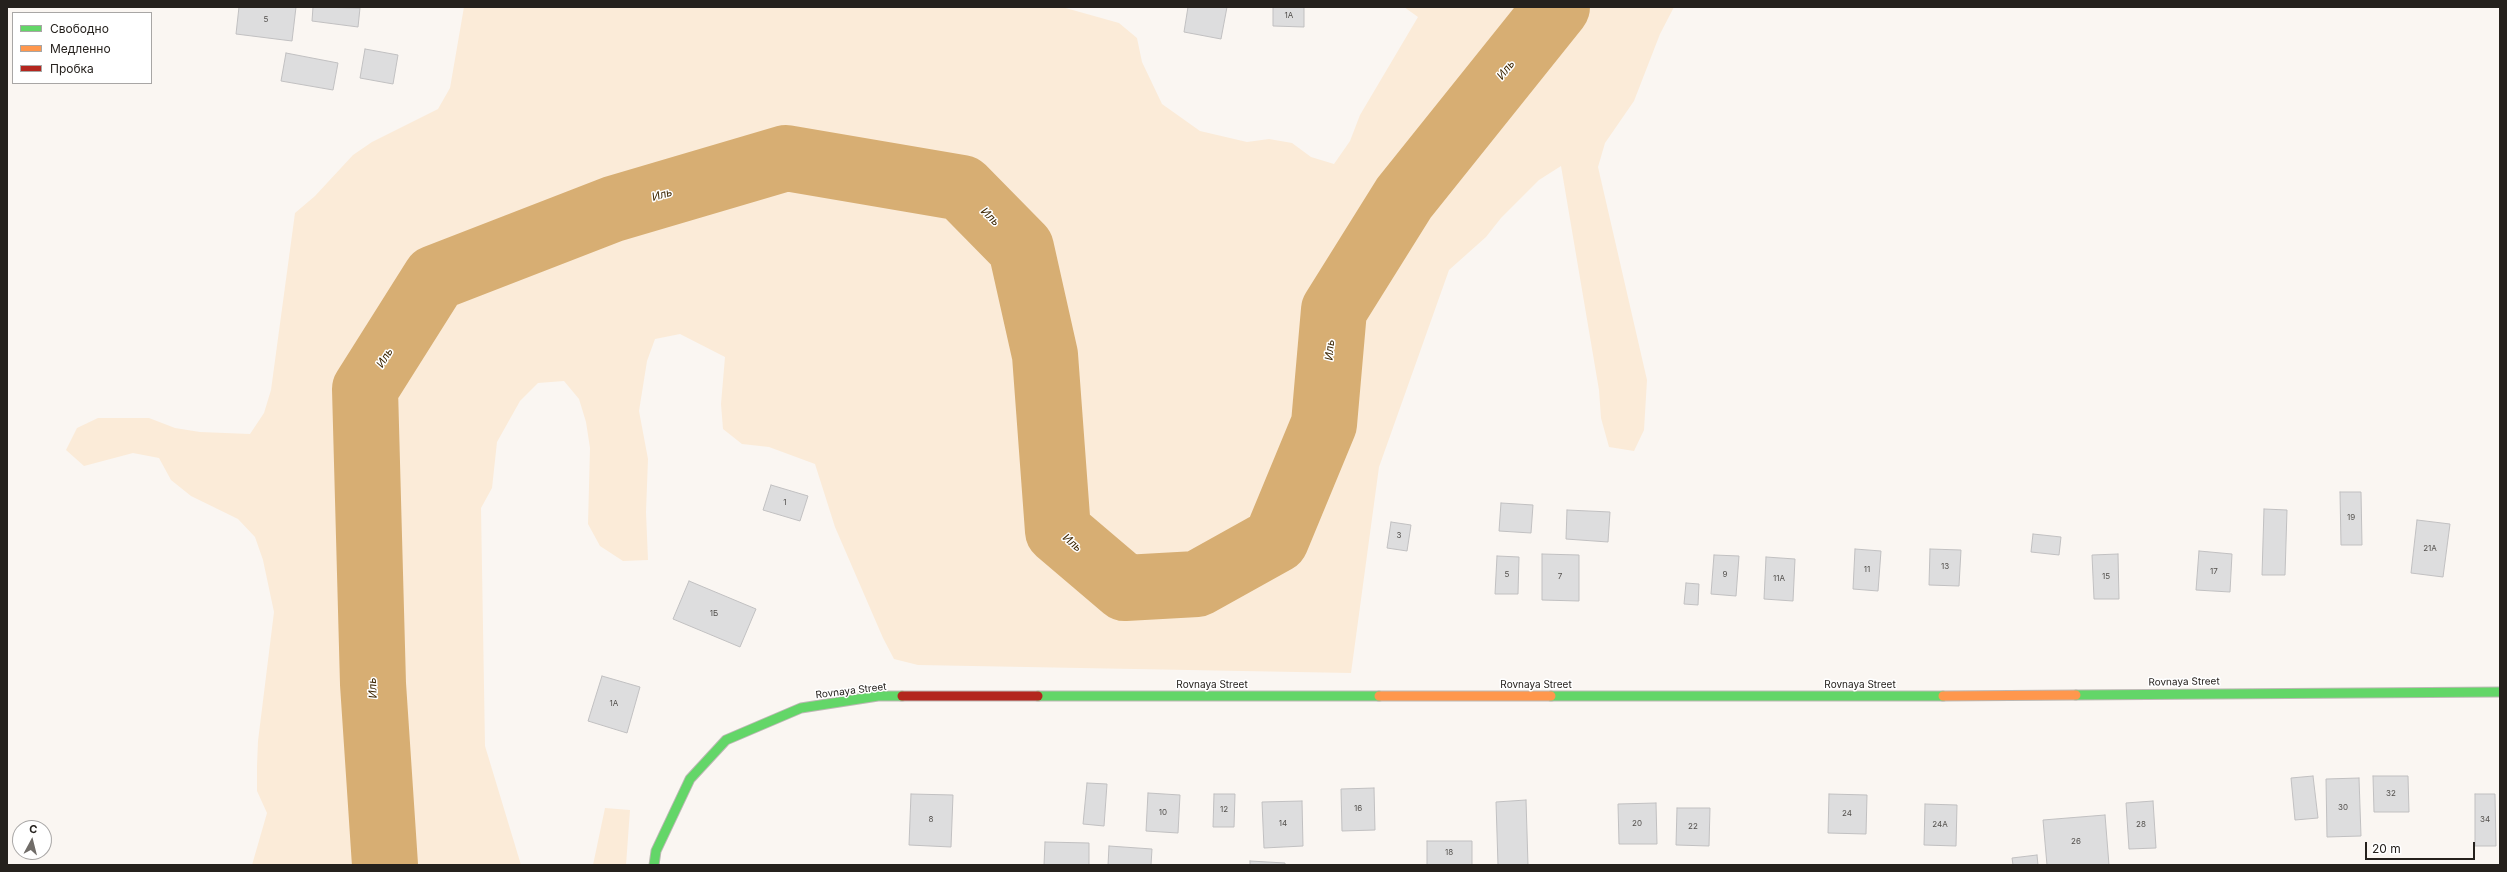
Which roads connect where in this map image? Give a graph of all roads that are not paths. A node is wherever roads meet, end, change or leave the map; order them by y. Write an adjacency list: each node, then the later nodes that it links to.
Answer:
1 (2500, 692): 2 (street, Rovnaya Street)
2 (654, 865)

